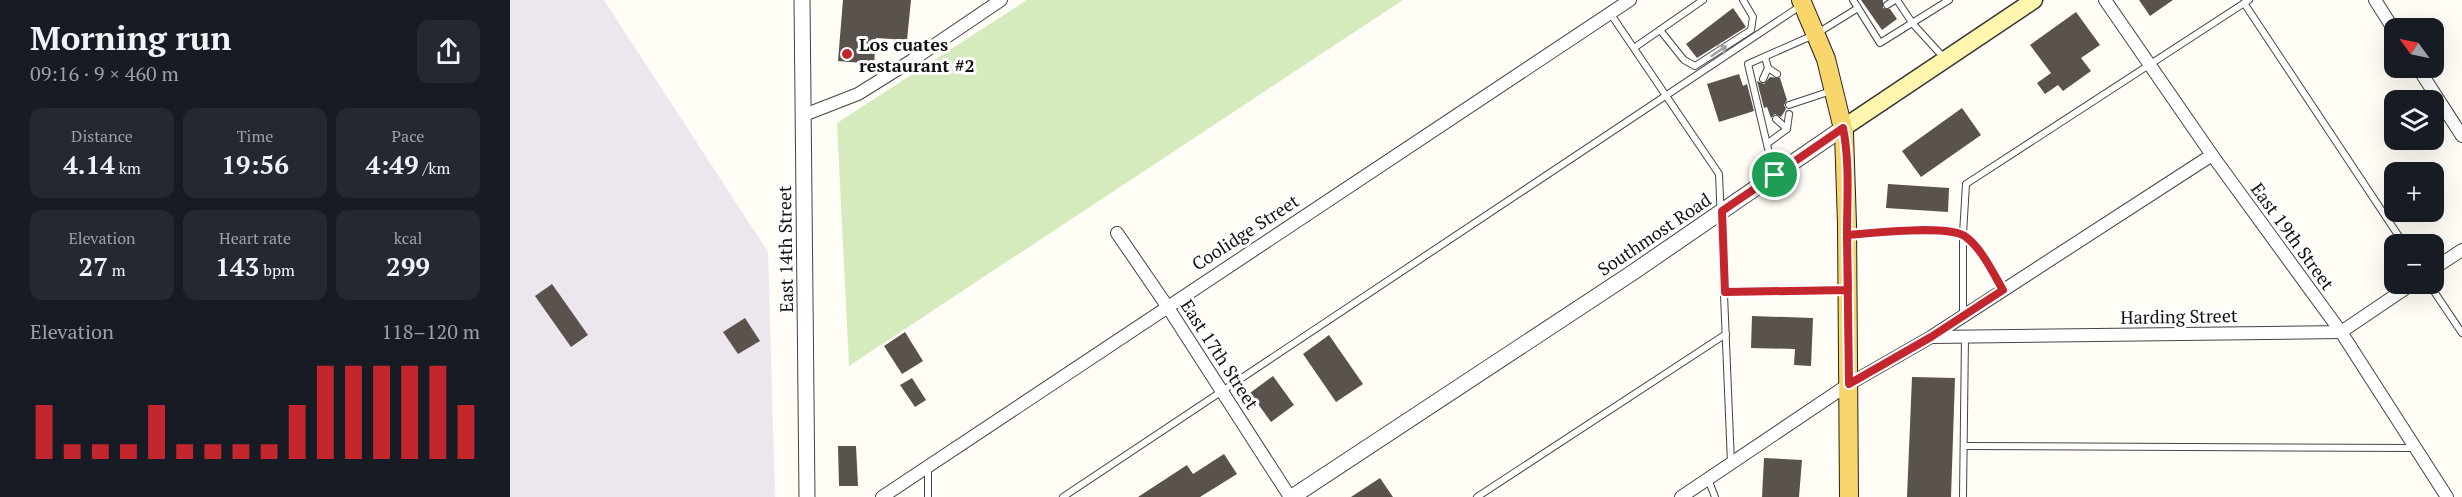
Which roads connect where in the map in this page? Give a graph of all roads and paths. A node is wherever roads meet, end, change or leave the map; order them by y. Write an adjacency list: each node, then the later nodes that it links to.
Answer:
1 (802, 0): 34 (street, East 14th Street)
2 (1001, 0): 34 (street)
3 (1630, 0): 15 (street, Coolidge Street)
4 (1703, 0): 18 (lane)
5 (1743, 0): 19 (lane)
6 (1896, 0): 14 (lane); 17 (lane)
7 (1950, 0): 17 (lane)
8 (2034, 0): 24 (main road, Southmost Road)
9 (2105, 0): 25 (street, East 19th Street)
10 (2375, 0): 16 (street)
11 (1802, 2): 20 (main road); 21 (lane)
12 (2247, 2): 25 (lane); 45 (lane)
13 (1857, 3): 17 (lane); 20 (lane)
14 (1887, 5)
15 (1610, 13): 22 (lane); 54 (street, Coolidge Street)
16 (2386, 18)
17 (1913, 24): 24 (lane)
18 (1660, 30): 19 (lane, one-way to 19); 22 (lane)
19 (1751, 30): 21 (lane)
20 (1816, 34): 23 (lane); 30 (main road)
21 (1755, 36): 31 (lane)
22 (1634, 48): 31 (lane)
23 (1765, 57): 26 (lane); 39 (lane)
24 (1945, 59): 36 (main road, Southmost Road)
25 (2151, 66): 40 (street, East 19th Street); 44 (lane)
26 (1768, 68): 27 (lane); 29 (lane)
27 (1777, 74)
28 (2424, 78): 38 (street)
29 (1762, 79)
30 (1835, 90): 32 (lane); 36 (main road)
31 (1666, 96): 42 (lane); 62 (lane)
32 (1789, 105)
33 (1789, 114): 37 (lane)
34 (804, 116): 68 (street, East 14th Street)
35 (1776, 119): 37 (lane)
36 (1843, 128): 41 (street, Southmost Road); 46 (main road)
37 (1787, 129): 39 (lane)
38 (2462, 136)
39 (1768, 143): 41 (lane)
40 (2212, 155): 50 (street, Harding Street); 56 (street, East 19th Street)
41 (1775, 175): 42 (street, Southmost Road)
42 (1722, 211): 51 (lane); 72 (street, Southmost Road)
43 (1117, 233): 54 (street, East 17th Street)
44 (1963, 234): 46 (lane); 50 (lane); 55 (lane)
45 (2398, 234)
46 (1847, 235): 49 (main road)
47 (2462, 250): 48 (street)
48 (2444, 262)
49 (1848, 290): 51 (lane); 61 (main road)
50 (2003, 290): 55 (street, Harding Street)
51 (1725, 292): 57 (lane)
52 (2397, 294): 56 (street)
53 (2437, 294): 58 (lane)
54 (1167, 306): 62 (street, East 17th Street); 66 (street, Coolidge Street)
55 (1964, 316): 60 (street, Harding Street)
56 (2341, 332): 59 (street, Harding Street); 64 (street, East 19th Street)
57 (1726, 333): 65 (lane); 73 (lane)
58 (2462, 333)
59 (1965, 336): 60 (street, Harding Street); 63 (lane)
60 (1931, 337): 61 (street, Harding Street)
61 (1849, 384): 65 (street, Harding Street); 76 (main road)
62 (1222, 391): 71 (lane); 72 (street, East 17th Street)
63 (1964, 446): 64 (lane); 77 (lane)
64 (2415, 448): 78 (street, East 19th Street)
65 (1731, 464): 67 (street, Harding Street)
66 (928, 466): 69 (street, Coolidge Street); 70 (lane)
67 (1708, 479): 74 (street, Harding Street); 75 (lane)
68 (807, 497)
69 (882, 497)
70 (928, 497)
71 (1063, 497)
72 (1291, 497)
73 (1478, 497)
74 (1681, 497)
75 (1714, 497)
76 (1849, 497)
77 (1963, 497)
78 (2446, 497)

